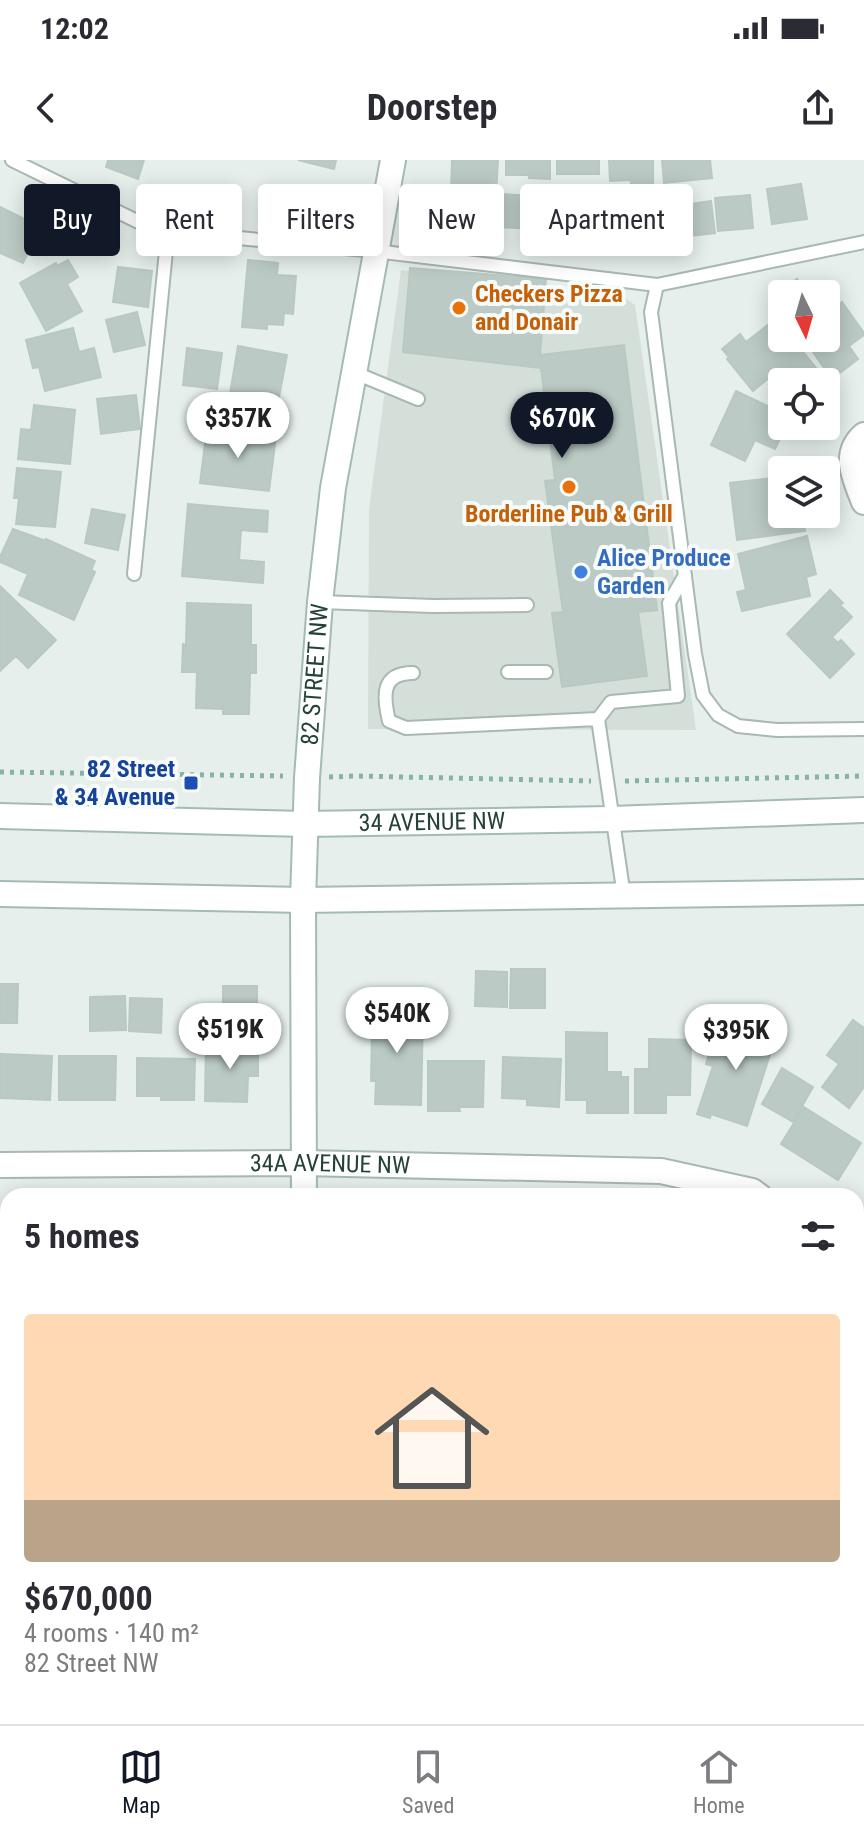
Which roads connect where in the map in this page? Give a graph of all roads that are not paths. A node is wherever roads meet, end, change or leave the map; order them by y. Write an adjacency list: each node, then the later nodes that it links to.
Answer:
1 (12, 160): 4 (lane)
2 (393, 160): 3 (street, 82 STREET NW)
3 (383, 211)
4 (136, 221)
5 (864, 242): 9 (lane)
6 (383, 252): 9 (lane)
7 (166, 256): 14 (lane)
8 (374, 256): 10 (street, 82 STREET NW)
9 (657, 285): 15 (lane)
10 (353, 372): 11 (lane); 16 (street, 82 STREET NW)
11 (418, 399)
12 (864, 435): 13 (street)
13 (864, 502)
14 (134, 574)
15 (685, 574): 21 (lane); 22 (lane)
16 (320, 602): 17 (lane); 26 (street, 82 STREET NW)
17 (527, 605)
18 (508, 672): 19 (lane)
19 (546, 672)
20 (413, 673): 21 (lane)
21 (598, 719): 25 (lane)
22 (864, 729)
23 (864, 810): 25 (street, 34 AVENUE NW)
24 (0, 816): 26 (street, 34 AVENUE NW)
25 (611, 819): 26 (street, 34 AVENUE NW); 29 (lane)
26 (305, 824): 30 (street, 82 STREET NW)
27 (864, 892): 29 (street)
28 (0, 894): 30 (street)
29 (624, 896): 30 (street)
30 (303, 900): 31 (street, 82 STREET NW)
31 (303, 1163): 32 (street, 34A AVENUE NW); 33 (street, 82 STREET NW); 34 (street, 34A AVENUE NW)
32 (0, 1165)
33 (304, 1188)
34 (738, 1188)

